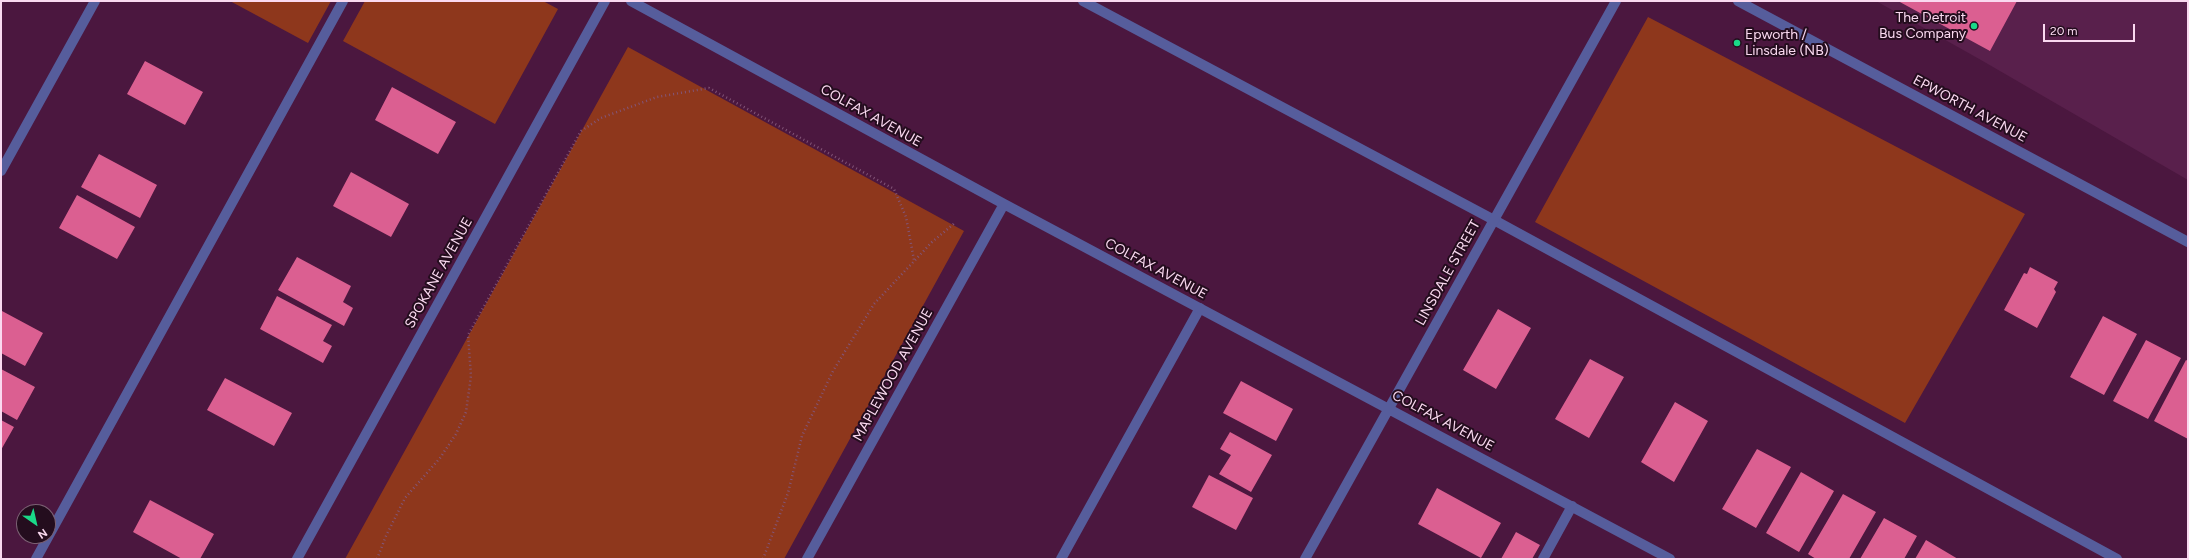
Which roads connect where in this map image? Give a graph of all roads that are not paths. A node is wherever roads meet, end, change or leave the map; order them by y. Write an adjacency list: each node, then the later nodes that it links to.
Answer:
1 (95, 1): 8 (street)
2 (343, 1): 15 (street)
3 (605, 1): 16 (street, SPOKANE AVENUE)
4 (631, 1): 9 (street, COLFAX AVENUE)
5 (1083, 1): 10 (street)
6 (1616, 1): 10 (street, LINSDALE STREET)
7 (1738, 1): 11 (street, EPWORTH AVENUE)
8 (1, 171)
9 (1004, 204): 12 (street, COLFAX AVENUE); 17 (street, MAPLEWOOD AVENUE)
10 (1494, 220): 13 (street, LINSDALE STREET); 22 (street)
11 (2188, 242)
12 (1200, 308): 13 (street, COLFAX AVENUE); 18 (street)
13 (1389, 408): 14 (street, COLFAX AVENUE); 19 (street, LINSDALE STREET)
14 (1572, 506): 20 (street); 21 (street, COLFAX AVENUE)
15 (36, 559)
16 (297, 559)
17 (808, 559)
18 (1061, 559)
19 (1305, 559)
20 (1543, 559)
21 (1670, 559)
22 (2117, 559)

